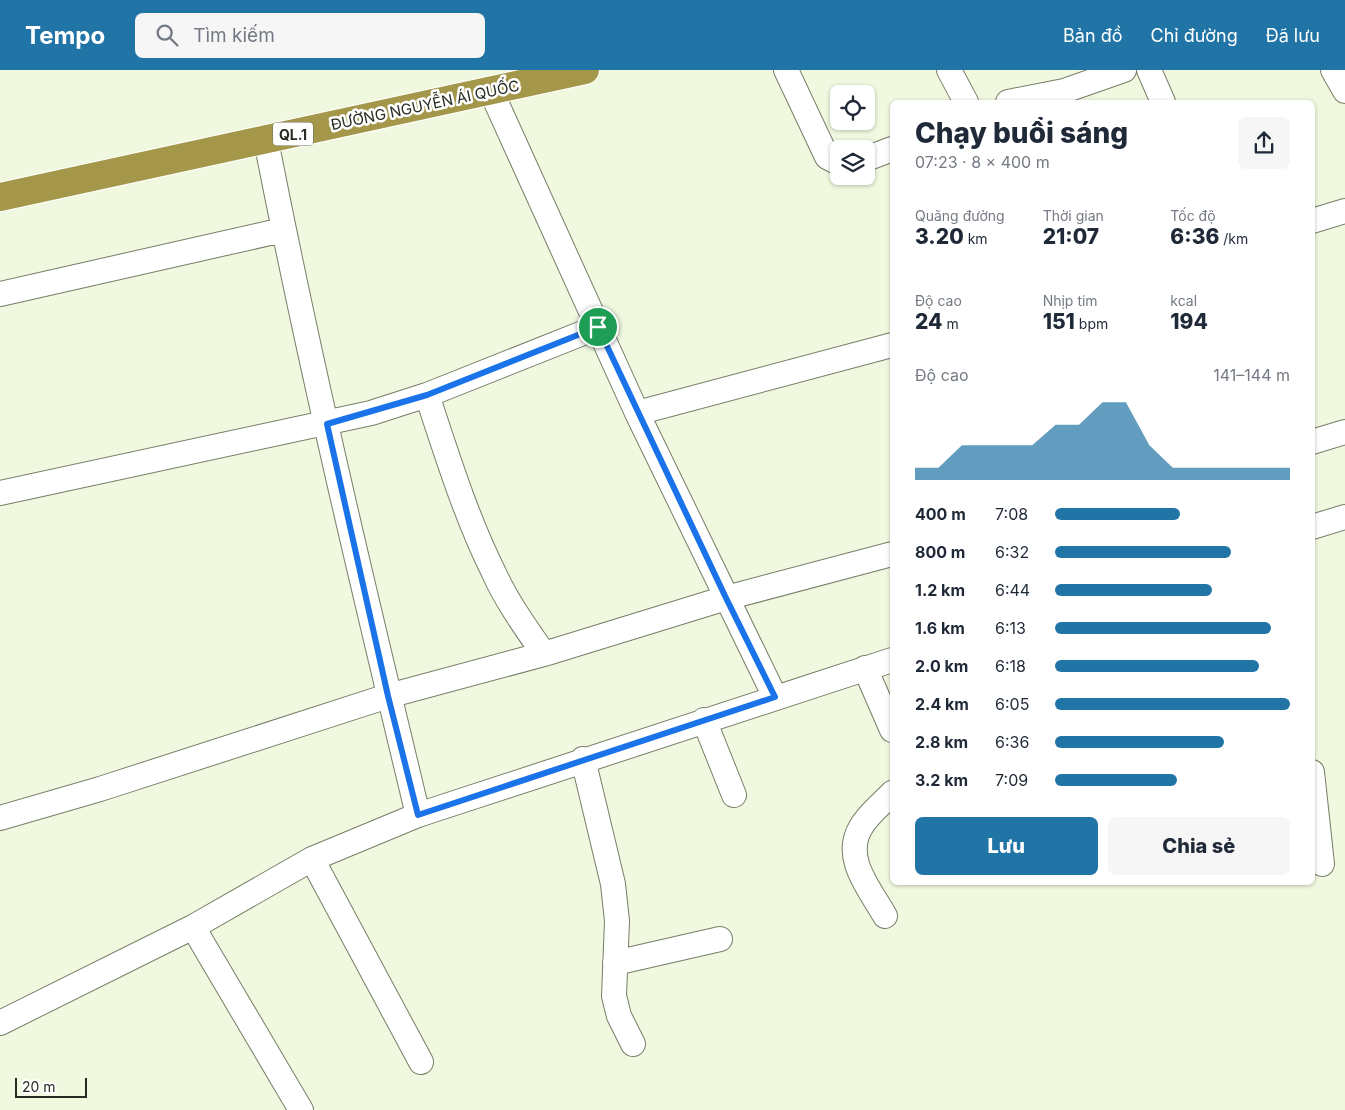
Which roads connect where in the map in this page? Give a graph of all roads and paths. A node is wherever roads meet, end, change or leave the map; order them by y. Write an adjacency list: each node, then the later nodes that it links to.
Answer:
1 (585, 70): 7 (highway, ĐƯỜNG NGUYỄN ÁI QUỐC / QL.1)
2 (786, 70): 15 (street)
3 (949, 70): 9 (street)
4 (1124, 70): 10 (street)
5 (1149, 70): 11 (street)
6 (1334, 70): 8 (street)
7 (492, 90): 12 (highway, ĐƯỜNG NGUYỄN ÁI QUỐC / QL.1); 21 (street)
8 (1345, 91)
9 (965, 100)
10 (1017, 100)
11 (1162, 100)
12 (266, 140): 16 (highway, ĐƯỜNG NGUYỄN ÁI QUỐC / QL.1); 19 (street)
13 (890, 149): 14 (street)
14 (875, 155)
15 (830, 158)
16 (0, 198)
17 (1345, 211): 18 (street)
18 (1315, 220)
19 (283, 230): 20 (street); 25 (street)
20 (0, 294)
21 (598, 327): 23 (street); 24 (street)
22 (890, 346): 24 (street)
23 (427, 395): 25 (street); 33 (street)
24 (638, 413): 32 (street)
25 (327, 424): 28 (street); 36 (street)
26 (1345, 432): 27 (street)
27 (1315, 441)
28 (0, 493)
29 (1345, 516): 30 (street)
30 (1315, 526)
31 (890, 555): 32 (street)
32 (726, 598): 33 (street); 37 (street)
33 (544, 654): 36 (street)
34 (890, 661): 35 (street)
35 (865, 668): 37 (street); 39 (street)
36 (388, 696): 44 (street); 45 (street)
37 (775, 697): 38 (street)
38 (704, 720): 40 (street); 41 (street)
39 (890, 725)
40 (584, 759): 44 (street); 51 (street)
41 (734, 795)
42 (890, 795): 48 (street)
43 (1315, 800): 47 (street)
44 (418, 815): 46 (street)
45 (0, 818)
46 (312, 859): 49 (street); 54 (street)
47 (1322, 864)
48 (884, 916)
49 (193, 927): 52 (street); 55 (street)
50 (720, 939): 51 (street)
51 (615, 963): 53 (street)
52 (0, 1023)
53 (633, 1044)
54 (421, 1062)
55 (301, 1110)

